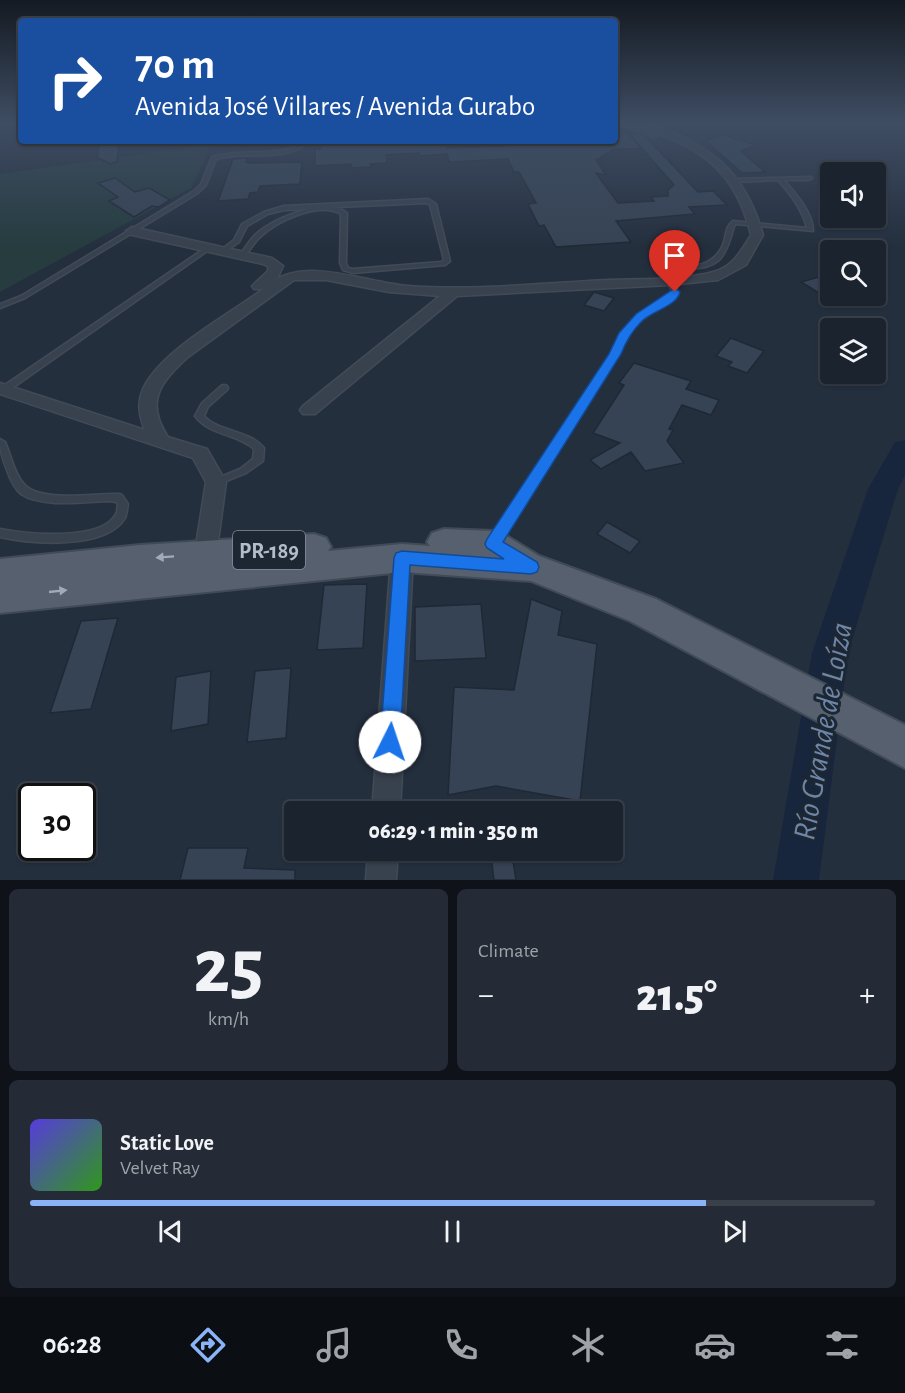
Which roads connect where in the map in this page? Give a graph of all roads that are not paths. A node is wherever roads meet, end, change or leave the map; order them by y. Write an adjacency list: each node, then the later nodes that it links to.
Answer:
1 (211, 165): 9 (lane)
2 (719, 165): 5 (street)
3 (808, 178): 4 (lane)
4 (780, 179): 5 (lane); 8 (lane)
5 (734, 180): 8 (street)
6 (284, 208): 7 (lane); 7 (lane); 11 (lane)
7 (295, 215): 12 (lane)
8 (755, 224): 13 (street); 13 (lane)
9 (132, 231): 10 (street); 15 (lane)
10 (208, 248): 11 (street); 18 (lane)
11 (224, 250): 12 (street)
12 (243, 255): 16 (street)
13 (670, 280): 14 (street); 24 (lane)
14 (453, 292): 16 (street); 19 (street)
15 (0, 306)
16 (231, 315): 21 (street)
17 (225, 388): 22 (lane)
18 (2, 389): 21 (street)
19 (309, 410)
20 (0, 442): 23 (lane)
21 (162, 442): 22 (street)
22 (216, 482): 26 (street)
23 (0, 533)
24 (493, 544): 26 (main road, PR-189); 27 (main road, PR-189)
25 (402, 558): 26 (main road, PR-189); 27 (main road, PR-189); 31 (street)
26 (203, 566): 28 (main road, PR-189, one-way to 28); 29 (main road, PR-189, one-way to 26)
27 (531, 567): 30 (main road, PR-189)
28 (0, 573)
29 (0, 598)
30 (905, 747)
31 (387, 801)
32 (382, 861): 33 (street)
33 (381, 880)

